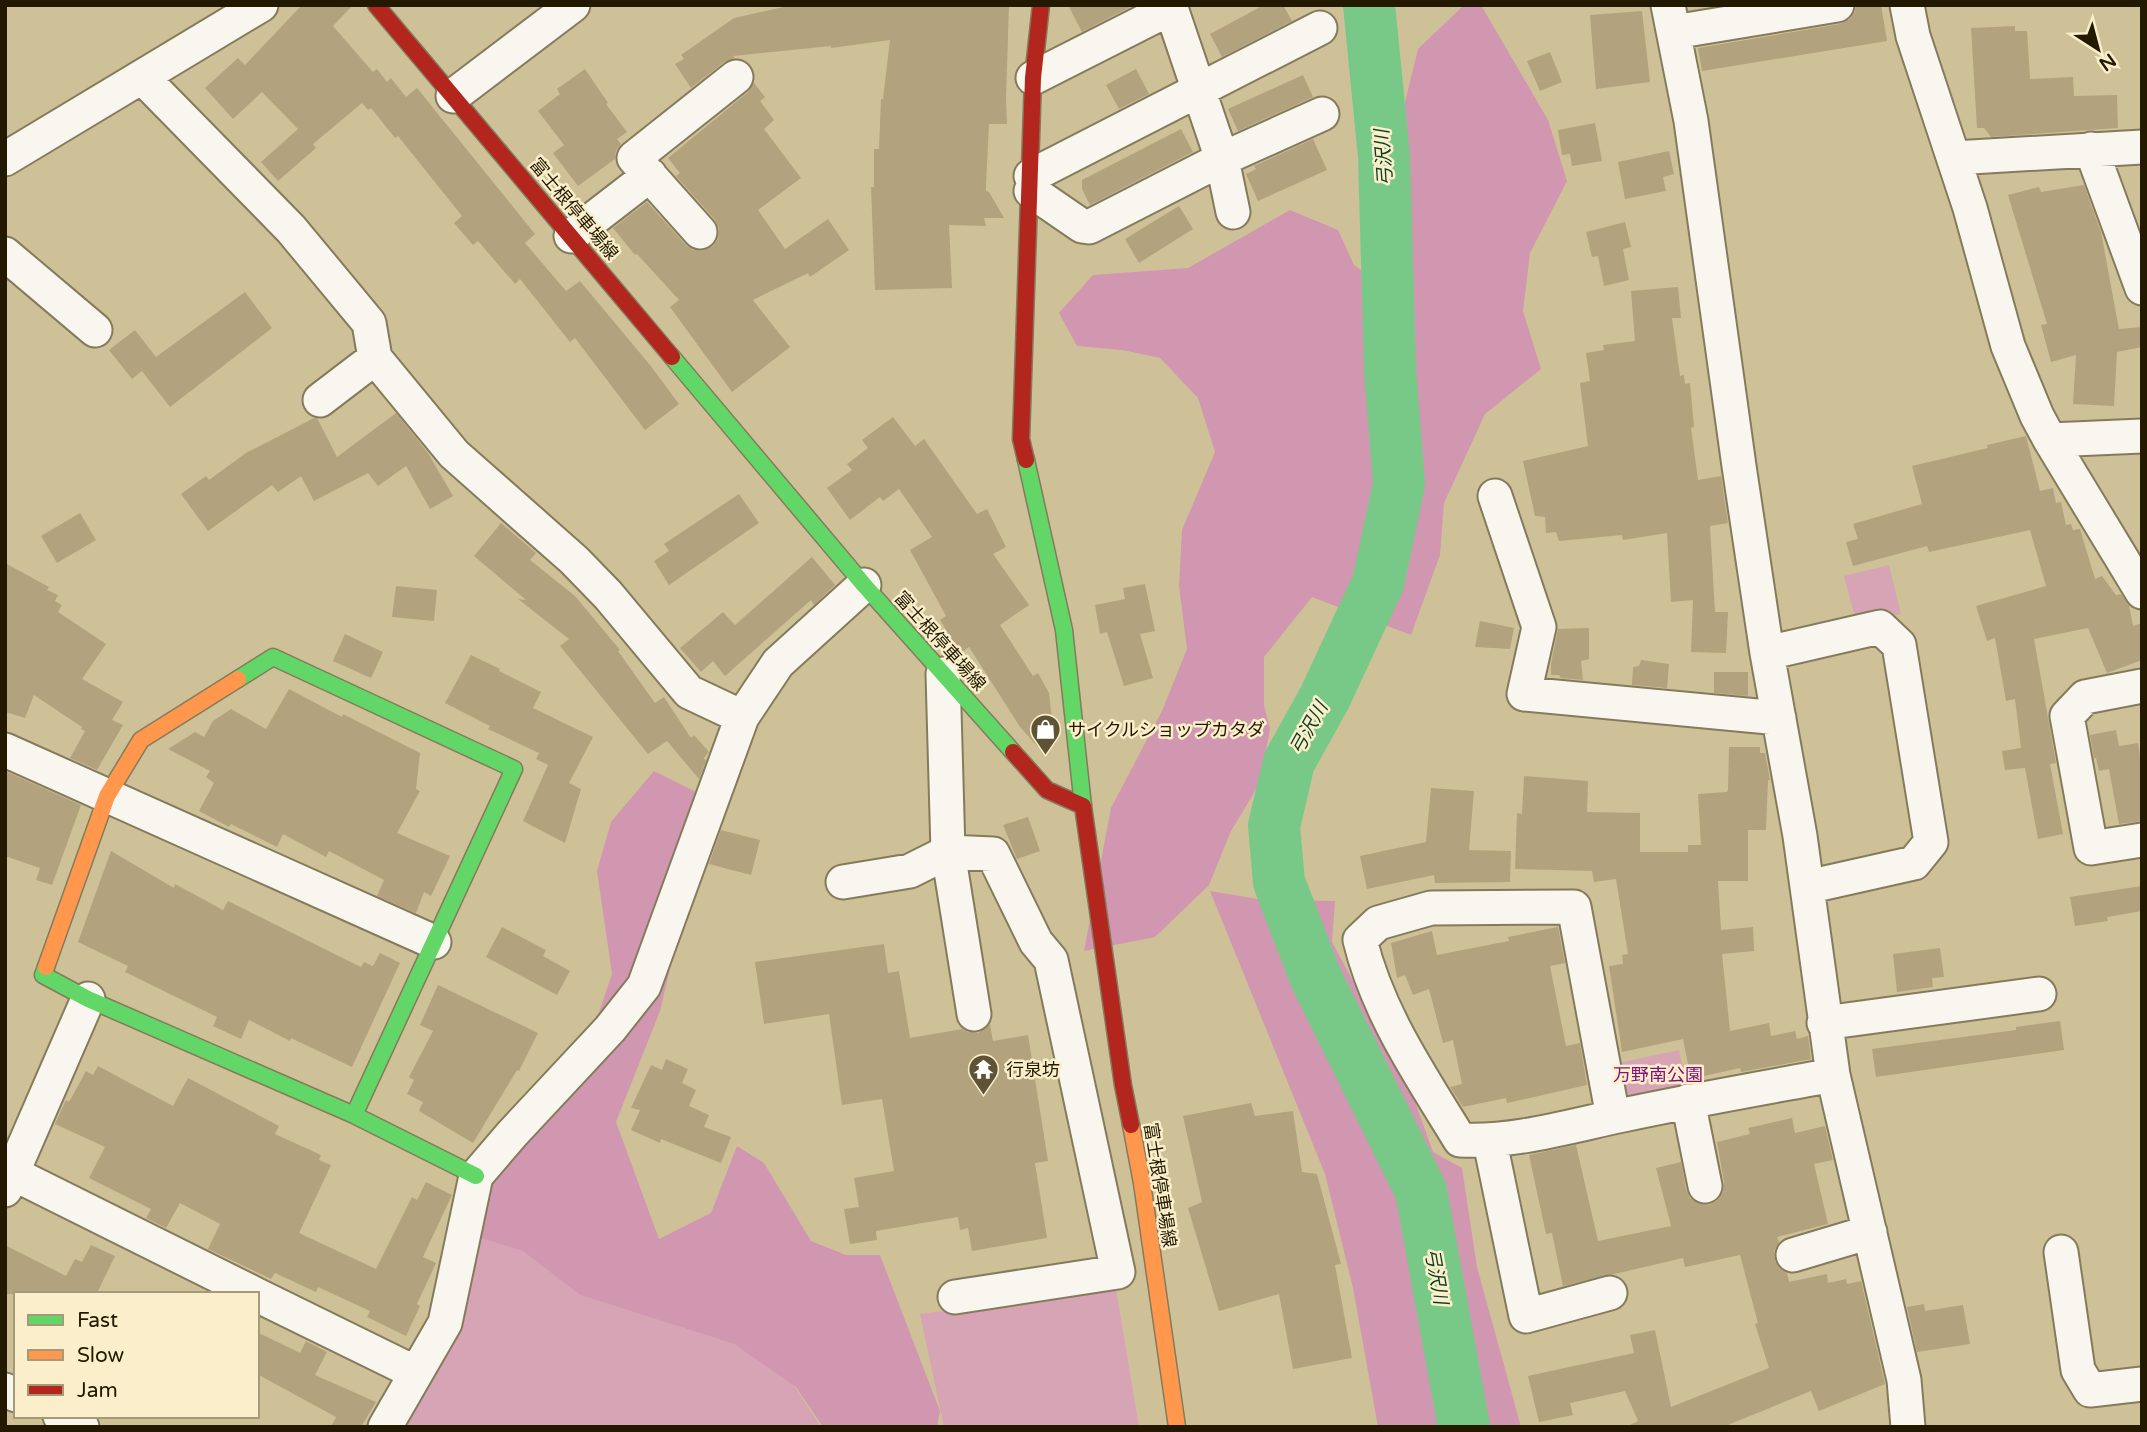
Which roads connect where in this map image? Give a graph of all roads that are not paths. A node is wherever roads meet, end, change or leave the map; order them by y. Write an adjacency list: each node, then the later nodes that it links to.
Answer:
1 (261, 5): 11 (street)
2 (376, 5): 14 (street, 富士根停車場線)
3 (573, 5): 14 (street)
4 (1041, 5): 12 (street)
5 (1837, 5): 8 (street)
6 (1907, 5): 18 (street)
7 (1177, 9): 12 (street); 13 (street)
8 (1671, 19): 36 (street)
9 (1320, 28): 13 (street)
10 (736, 77): 21 (street)
11 (143, 78): 19 (street); 29 (street)
12 (1033, 78): 22 (street)
13 (1198, 90): 20 (street); 22 (street)
14 (453, 96): 25 (street, 富士根停車場線)
15 (1322, 114): 20 (street)
16 (2142, 147): 17 (street)
17 (2091, 149): 18 (street); 27 (street)
18 (1954, 158): 32 (street)
19 (5, 159)
20 (1222, 159): 22 (street); 23 (street)
21 (650, 175): 24 (street); 25 (street)
22 (1031, 184): 43 (street)
23 (1233, 212)
24 (701, 232)
25 (571, 236): 34 (street, 富士根停車場線)
26 (5, 254): 28 (street)
27 (2142, 288)
28 (95, 330)
29 (375, 358): 30 (street); 39 (street)
30 (320, 400)
31 (2142, 436): 32 (street)
32 (2050, 440): 35 (street)
33 (1495, 496): 40 (street)
34 (864, 585): 37 (street, 富士根停車場線); 39 (street)
35 (2142, 592)
36 (1767, 653): 40 (street); 47 (street)
37 (943, 674): 43 (street, 富士根停車場線); 45 (street)
38 (2142, 686): 44 (street)
39 (742, 717): 58 (street)
40 (1779, 718): 47 (street)
41 (5, 750): 42 (street)
42 (107, 796): 48 (street); 48 (street); 50 (street)
43 (1083, 806): 73 (street, 富士根停車場線)
44 (2142, 840)
45 (948, 852): 46 (street); 51 (street); 67 (street)
46 (843, 882)
47 (1807, 887): 52 (street)
48 (434, 942): 55 (street)
49 (2039, 994): 52 (street)
50 (88, 999): 55 (street); 59 (street)
51 (974, 1014)
52 (1824, 1023): 53 (street)
53 (1833, 1075): 54 (street); 61 (street)
54 (1688, 1101): 56 (street); 60 (street)
55 (354, 1115): 58 (street)
56 (1613, 1117): 57 (street); 57 (street)
57 (1490, 1142): 65 (street)
58 (476, 1176): 68 (street)
59 (9, 1182): 64 (street)
60 (1705, 1186)
61 (1870, 1232): 63 (street); 74 (street)
62 (2060, 1252): 69 (street)
63 (1793, 1255)
64 (252, 1292)
65 (1610, 1293)
66 (259, 1295): 68 (street)
67 (955, 1297)
68 (416, 1373): 72 (street)
69 (2142, 1384)
70 (64, 1418): 71 (street)
71 (82, 1427)
72 (384, 1427)
73 (1177, 1427)
74 (1908, 1427)

